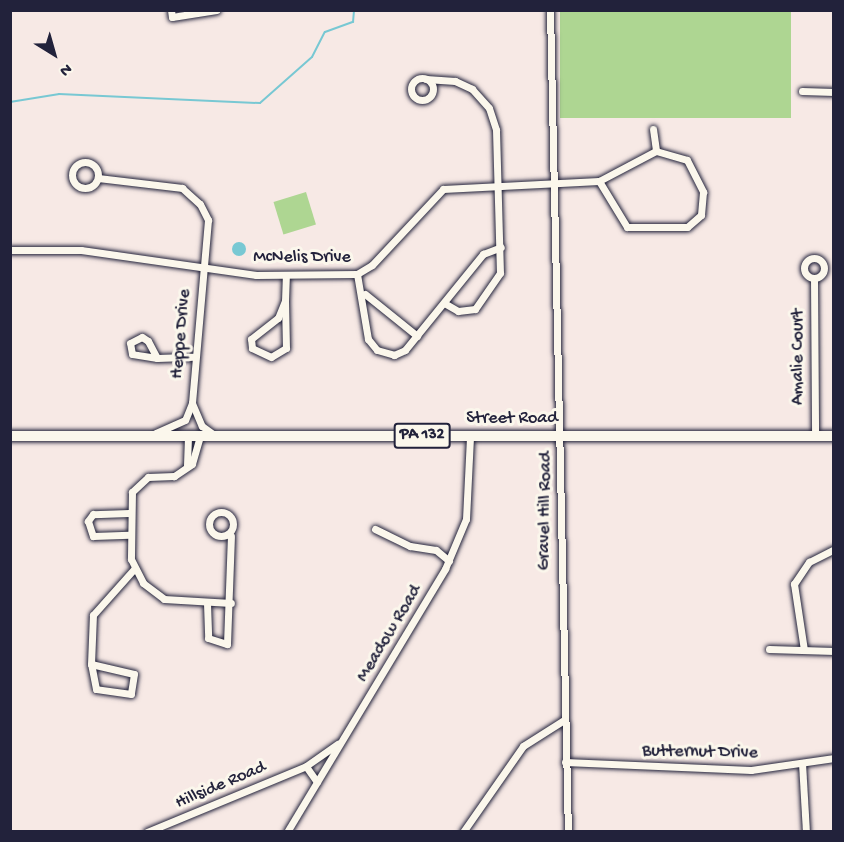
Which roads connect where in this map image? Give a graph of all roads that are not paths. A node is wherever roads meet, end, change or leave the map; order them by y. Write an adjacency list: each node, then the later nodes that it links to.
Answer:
1 (171, 10): 2 (street)
2 (216, 10)
3 (550, 10): 12 (street, Gravel Hill Road)
4 (426, 78): 11 (street)
5 (802, 92): 6 (street)
6 (834, 92)
7 (653, 129): 8 (street)
8 (656, 151): 10 (street); 10 (street)
9 (98, 178): 15 (street, Heppe Drive)
10 (599, 181): 12 (street, McNelis Drive)
11 (498, 182): 12 (street, McNelis Drive); 13 (street); 16 (street, McNelis Drive)
12 (557, 182): 32 (street, Gravel Hill Road)
13 (501, 246): 21 (street); 21 (street)
14 (10, 250): 15 (street, McNelis Drive)
15 (203, 268): 17 (street, McNelis Drive); 23 (street, Heppe Drive)
16 (357, 274): 17 (street, McNelis Drive); 19 (street)
17 (286, 275): 20 (street)
18 (814, 278): 33 (street, Amalie Court)
19 (365, 294): 22 (street); 22 (street)
20 (285, 301): 20 (street)
21 (444, 303): 22 (street)
22 (417, 336)
23 (193, 357): 24 (street); 25 (street, Heppe Drive)
24 (157, 358)
25 (192, 403): 27 (street, Heppe Drive); 30 (street, Heppe Drive)
26 (10, 436): 27 (main road, Street Road / PA 132)
27 (148, 436): 28 (main road, Street Road / PA 132)
28 (188, 436): 29 (main road, Street Road / PA 132); 35 (street)
29 (200, 436): 30 (main road, Street Road / PA 132); 35 (street)
30 (220, 436): 31 (main road, Street Road / PA 132)
31 (470, 436): 32 (main road, Street Road / PA 132); 41 (street, Meadow Road)
32 (562, 436): 33 (main road, Street Road / PA 132); 49 (street, Gravel Hill Road)
33 (815, 436): 34 (main road, Street Road / PA 132)
34 (834, 436)
35 (188, 465): 36 (street)
36 (129, 513): 38 (street); 38 (street)
37 (375, 529): 41 (street)
38 (129, 535): 42 (street)
39 (231, 537): 44 (street)
40 (834, 549): 46 (street)
41 (449, 561): 50 (street, Meadow Road)
42 (134, 568): 43 (street); 48 (street)
43 (207, 603): 44 (street); 44 (street)
44 (231, 603)
45 (769, 650): 46 (street)
46 (804, 650): 47 (street)
47 (834, 651)
48 (91, 664): 48 (street)
49 (564, 720): 52 (street, Gravel Hill Road); 58 (street)
50 (342, 741): 54 (street, Hillside Road); 55 (street, Meadow Road)
51 (834, 758): 53 (street, Butternut Drive)
52 (565, 762): 53 (street, Butternut Drive); 59 (street, Gravel Hill Road)
53 (802, 763): 60 (street)
54 (306, 766): 55 (street); 56 (street, Hillside Road)
55 (316, 784): 57 (street, Meadow Road)
56 (147, 831)
57 (287, 831)
58 (463, 831)
59 (568, 831)
60 (806, 831)

